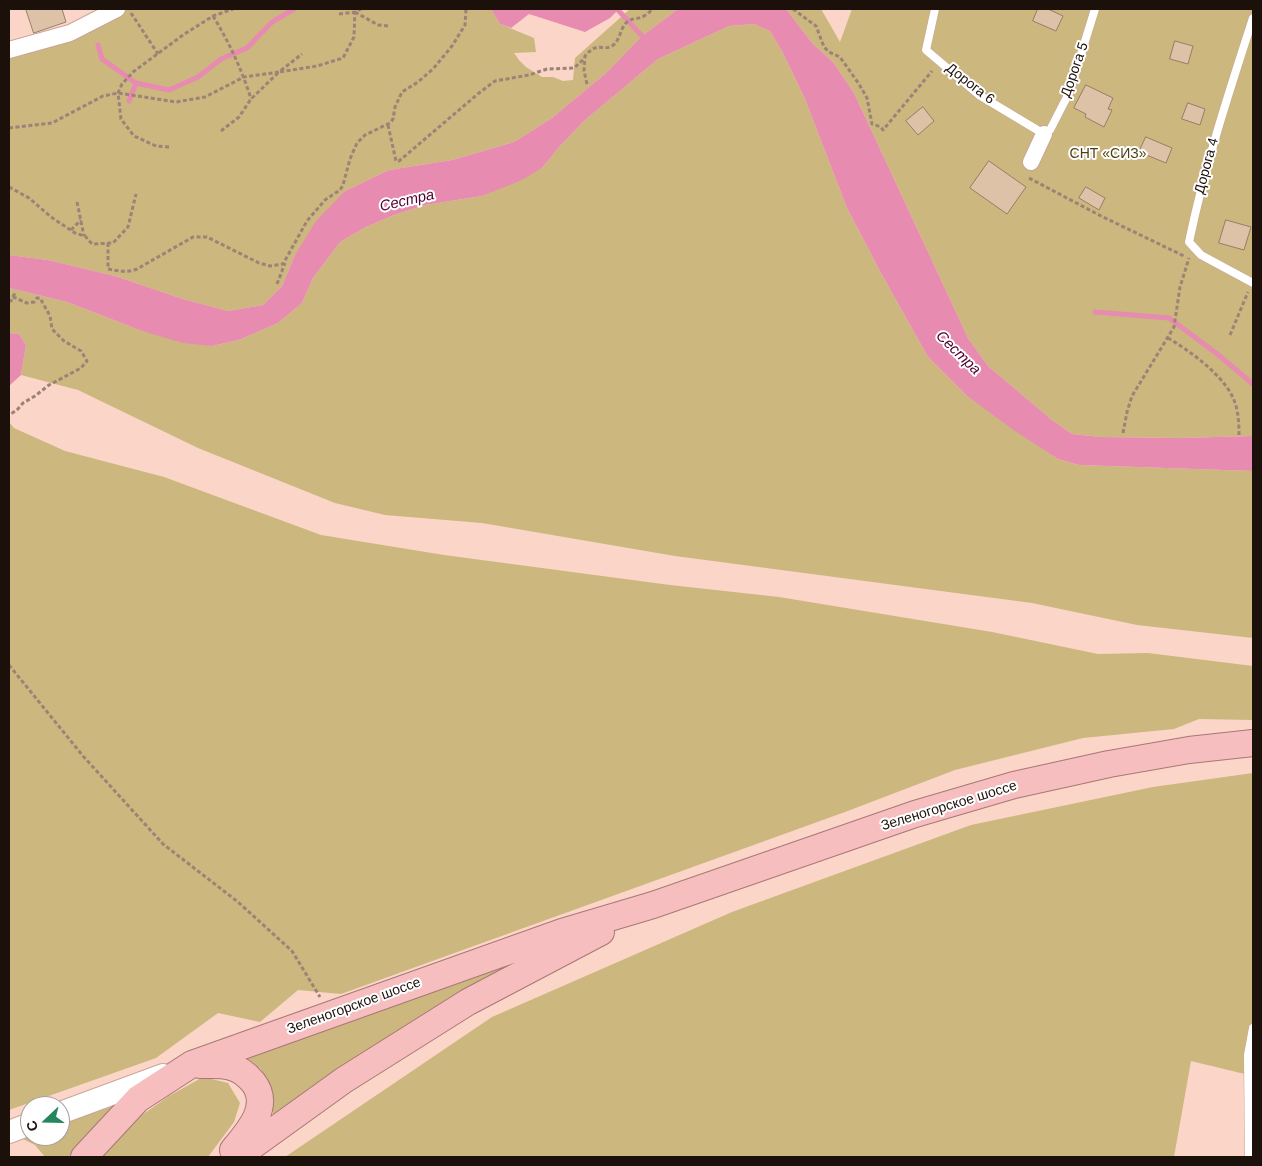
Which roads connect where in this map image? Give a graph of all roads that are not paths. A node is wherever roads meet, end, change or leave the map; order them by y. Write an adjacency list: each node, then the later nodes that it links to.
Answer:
1 (118, 9): 5 (street)
2 (935, 9): 6 (lane, Дорога 6)
3 (1095, 9): 6 (lane, Дорога 5)
4 (1253, 18): 8 (lane, Дорога 4)
5 (9, 50)
6 (1047, 132): 7 (street)
7 (1029, 169)
8 (1252, 283)
9 (1253, 743): 10 (highway, Зеленогорское шоссе)
10 (653, 905): 12 (highway, Зеленогорское шоссе); 16 (highway, Зеленогорское шоссе)
11 (1253, 1028): 17 (lane)
12 (192, 1064): 13 (main road); 14 (highway, Зеленогорское шоссе); 15 (highway)
13 (70, 1109)
14 (84, 1157)
15 (226, 1157)
16 (237, 1157)
17 (1249, 1157)

